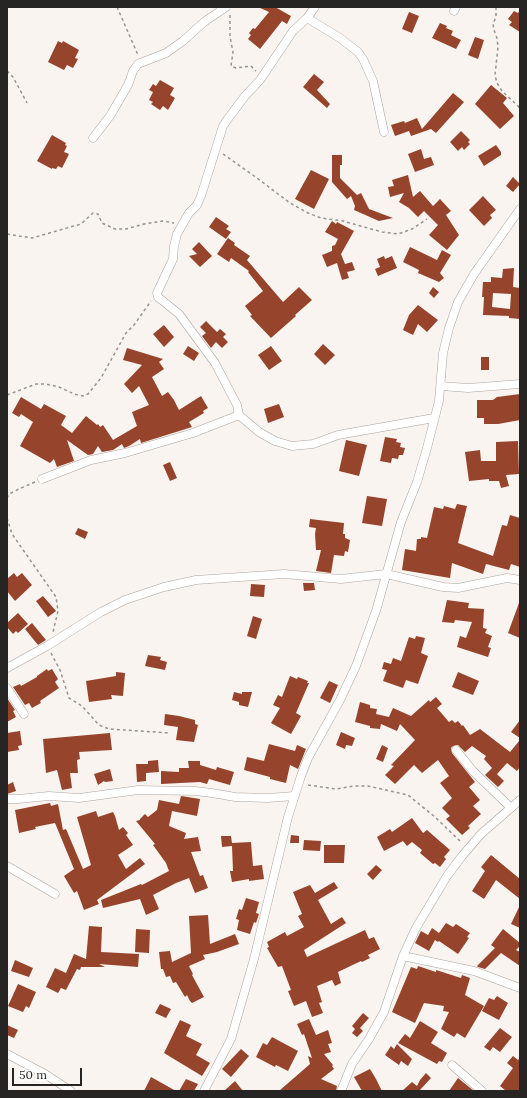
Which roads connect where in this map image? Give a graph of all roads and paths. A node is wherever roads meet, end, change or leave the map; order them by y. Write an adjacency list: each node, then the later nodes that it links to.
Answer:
1 (117, 7): 6 (path)
2 (316, 7): 5 (street)
3 (496, 7): 10 (path)
4 (228, 10): 6 (street); 8 (path)
5 (307, 18): 8 (street); 11 (street)
6 (141, 62): 12 (street)
7 (7, 71): 9 (path)
8 (260, 80): 13 (street)
9 (27, 103)
10 (520, 108)
11 (384, 132)
12 (93, 138)
13 (216, 150): 15 (path); 16 (street)
14 (520, 209): 20 (street)
15 (427, 219)
16 (182, 224): 17 (path); 18 (street)
17 (7, 234)
18 (157, 293): 21 (path); 22 (street)
19 (520, 384): 20 (street)
20 (441, 386): 23 (street)
21 (7, 395)
22 (239, 415): 23 (street); 24 (street)
23 (434, 418): 27 (street)
24 (42, 479): 25 (path)
25 (7, 498)
26 (7, 518): 29 (path)
27 (386, 574): 28 (street); 29 (street); 35 (street)
28 (520, 580)
29 (49, 644): 30 (street); 33 (path)
30 (7, 668)
31 (7, 688): 32 (street)
32 (24, 714)
33 (170, 733)
34 (456, 750): 39 (street)
35 (298, 784): 36 (street); 40 (path)
36 (294, 796): 37 (street); 48 (street)
37 (7, 799)
38 (520, 800): 39 (street)
39 (511, 808): 40 (street)
40 (468, 848): 43 (street)
41 (7, 866): 42 (street)
42 (55, 894)
43 (403, 956): 44 (street); 49 (street)
44 (520, 988)
45 (7, 1054): 47 (street)
46 (452, 1065): 50 (street)
47 (71, 1091)
48 (204, 1091)
49 (341, 1091)
50 (482, 1091)

